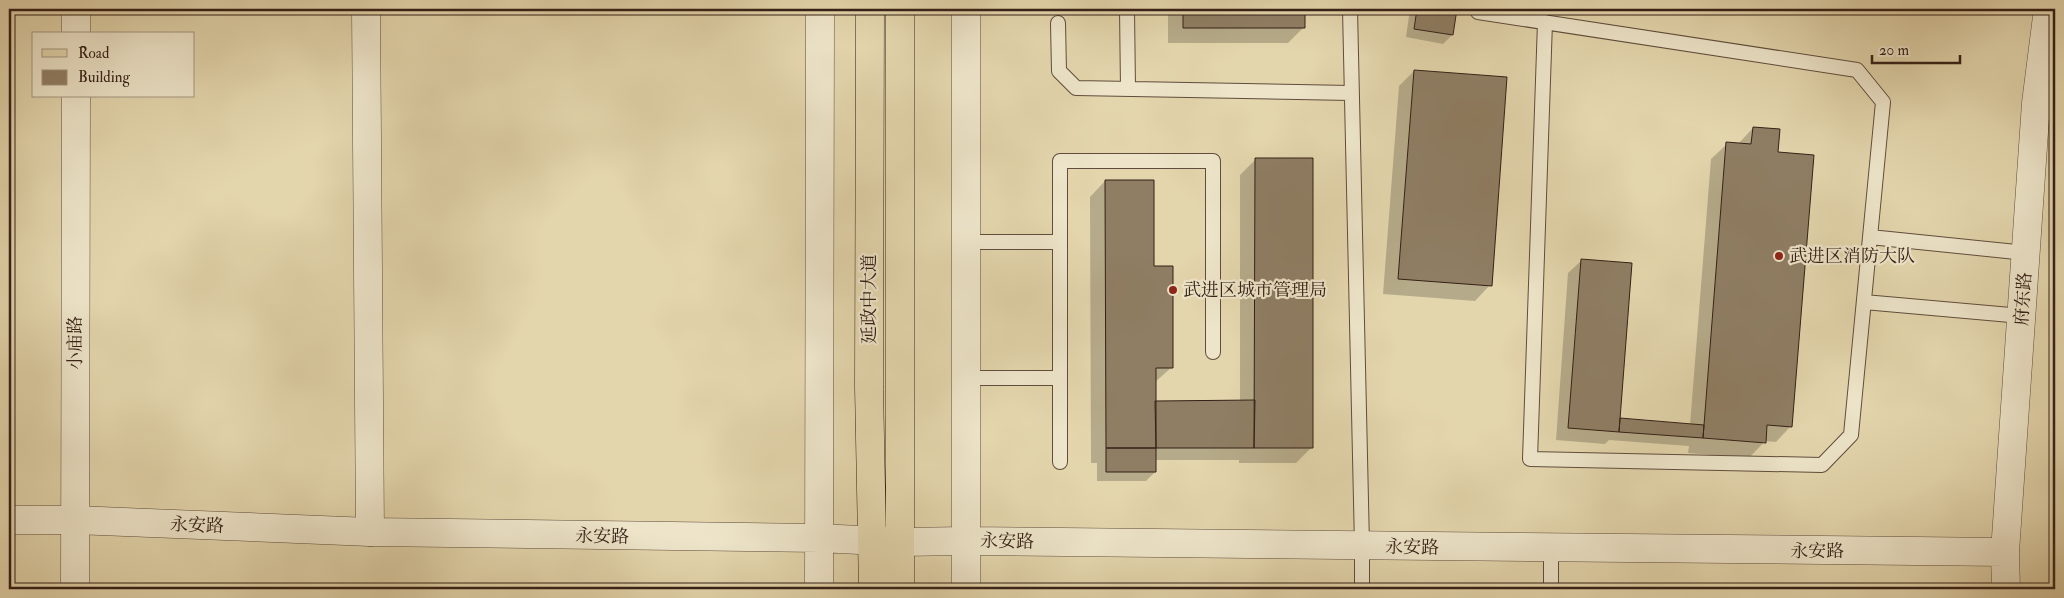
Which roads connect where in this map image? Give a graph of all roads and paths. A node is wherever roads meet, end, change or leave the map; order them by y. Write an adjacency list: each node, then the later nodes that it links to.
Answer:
1 (76, 9): 13 (street)
2 (366, 9): 29 (street)
3 (820, 9): 30 (street)
4 (870, 9): 31 (main road, 延政中大道)
5 (900, 9): 33 (main road, 延政中大道)
6 (966, 9): 18 (street)
7 (1127, 9): 14 (lane)
8 (1350, 9): 15 (lane)
9 (2048, 9): 20 (street, 府东路)
10 (1478, 12): 12 (lane)
11 (1058, 22): 14 (lane)
12 (1545, 22): 17 (lane); 21 (lane)
13 (76, 32)
14 (1128, 89): 15 (lane)
15 (1352, 93): 34 (lane)
16 (76, 98): 28 (street, 小庙路)
17 (1870, 237): 20 (lane); 21 (lane)
18 (966, 242): 19 (lane); 24 (street)
19 (1060, 242): 23 (lane); 25 (lane)
20 (2026, 253): 22 (street, 府东路)
21 (1864, 302): 22 (lane)
22 (2022, 316): 36 (street, 府东路)
23 (1213, 352)
24 (966, 378): 25 (lane); 32 (street)
25 (1060, 378): 26 (lane)
26 (1060, 462)
27 (9, 520): 28 (street, 永安路)
28 (75, 520): 29 (street, 永安路); 37 (street, 小庙路)
29 (370, 532): 30 (street, 永安路)
30 (819, 538): 31 (street, 永安路); 38 (street)
31 (872, 540): 33 (street, 永安路); 39 (main road, 延政中大道)
32 (966, 541): 33 (street, 永安路); 34 (street, 永安路); 41 (street)
33 (900, 542): 40 (main road, 延政中大道)
34 (1362, 546): 35 (street, 永安路); 42 (lane)
35 (1551, 549): 36 (street, 永安路); 43 (lane)
36 (2005, 552): 44 (street, 府东路)
37 (75, 589)
38 (819, 589)
39 (872, 589)
40 (900, 589)
41 (966, 589)
42 (1362, 589)
43 (1551, 589)
44 (2006, 589)

